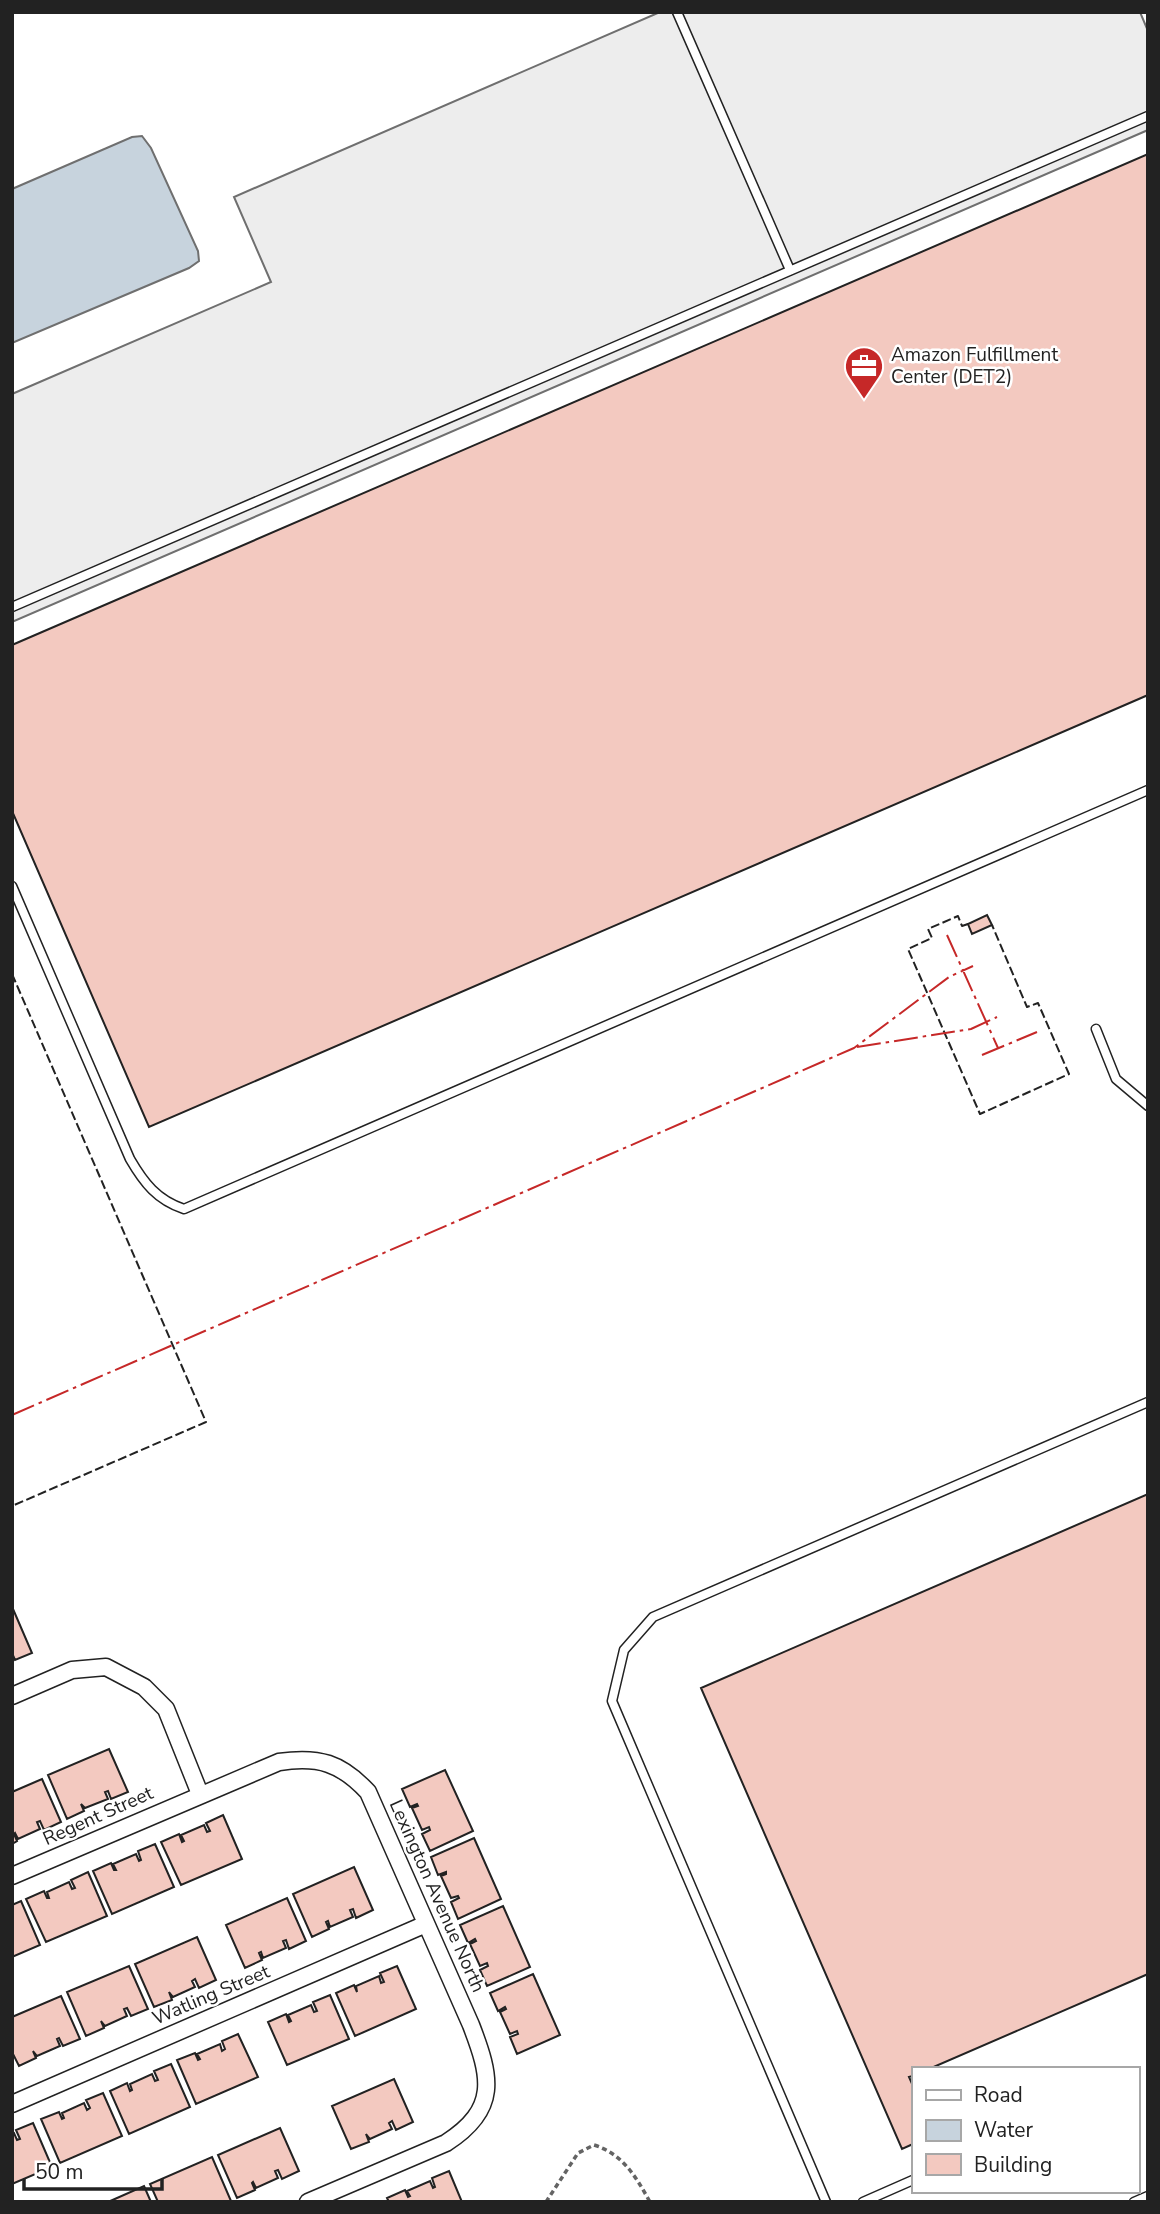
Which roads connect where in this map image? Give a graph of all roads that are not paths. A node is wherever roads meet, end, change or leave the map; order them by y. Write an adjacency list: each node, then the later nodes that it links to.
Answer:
1 (677, 12): 3 (lane)
2 (1148, 116): 3 (lane)
3 (790, 270): 4 (lane)
4 (12, 607)
5 (1148, 790): 6 (lane)
6 (12, 886)
7 (1096, 1029): 8 (lane)
8 (1148, 1107)
9 (1148, 1402): 18 (lane)
10 (12, 1696): 11 (street)
11 (200, 1794): 12 (street, Regent Street); 13 (street, Lexington Avenue North)
12 (12, 1876)
13 (426, 1924): 14 (street, Watling Street); 17 (street, Lexington Avenue North)
14 (12, 2104)
15 (912, 2180): 19 (lane)
16 (1148, 2196): 20 (lane)
17 (308, 2202)
18 (827, 2202)
19 (863, 2202)
20 (1134, 2202)

